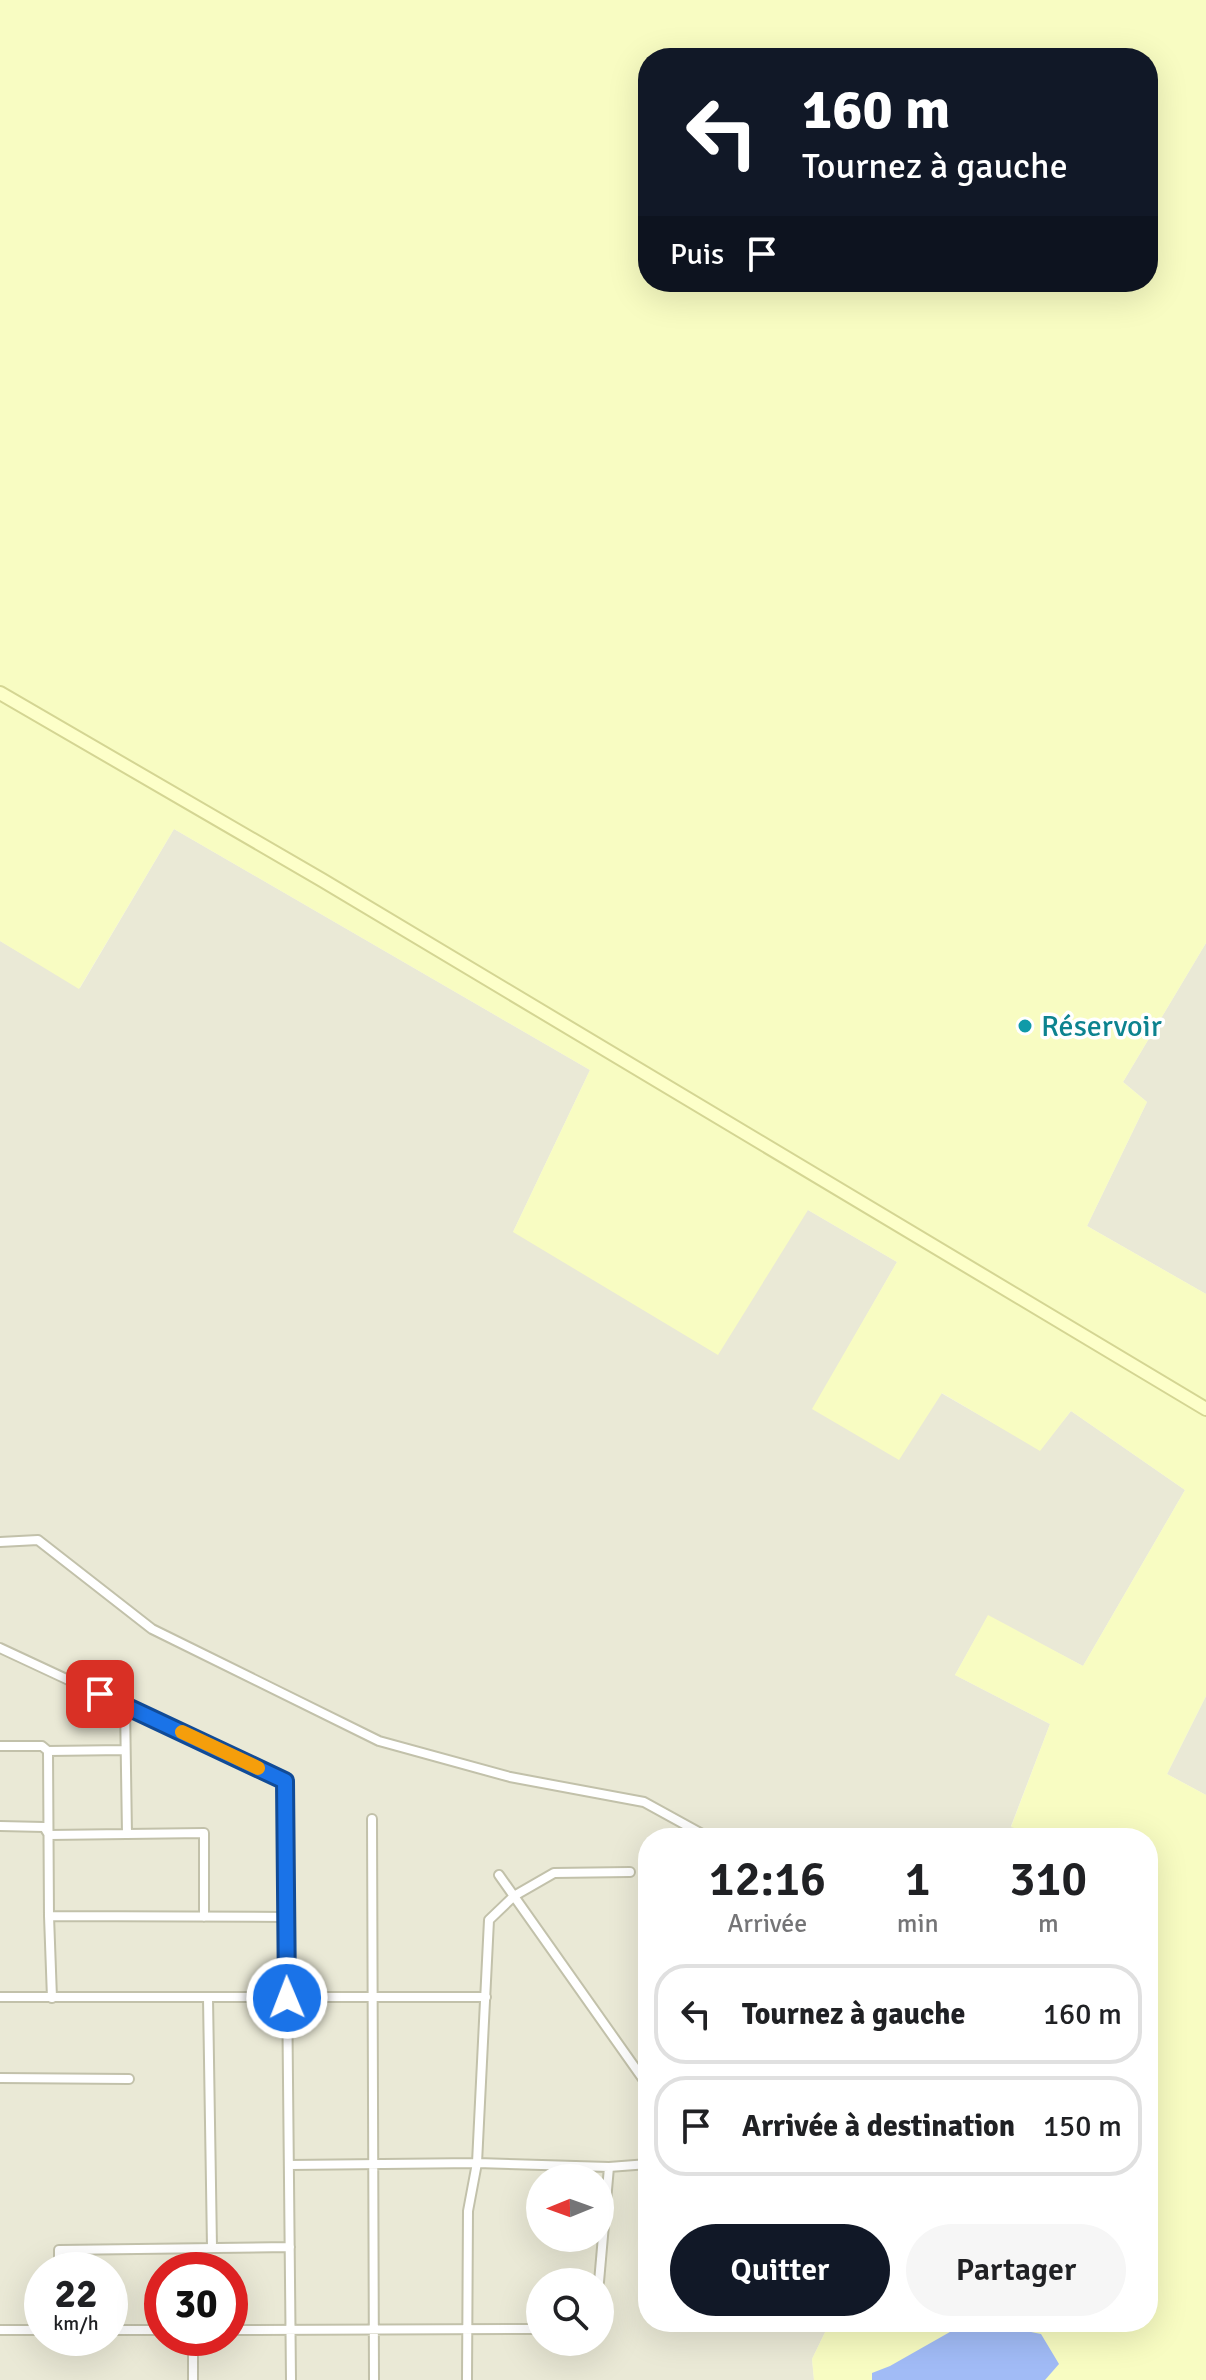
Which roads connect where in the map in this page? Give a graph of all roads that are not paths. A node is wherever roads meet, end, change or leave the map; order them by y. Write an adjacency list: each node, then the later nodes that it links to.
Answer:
1 (0, 693): 2 (main road)
2 (1206, 1409)
3 (0, 1542): 11 (street)
4 (0, 1648): 5 (street)
5 (125, 1706): 7 (street); 19 (street)
6 (0, 1746): 8 (street)
7 (125, 1750): 8 (street); 12 (street)
8 (48, 1751): 13 (street)
9 (372, 1819): 21 (street)
10 (0, 1826): 13 (street)
11 (691, 1828)
12 (127, 1834): 13 (street); 18 (street)
13 (49, 1835): 17 (street)
14 (630, 1872): 16 (street)
15 (499, 1875): 16 (street)
16 (514, 1896): 22 (street); 26 (street)
17 (49, 1916): 18 (street); 23 (street)
18 (204, 1917): 19 (street)
19 (287, 1917): 25 (street)
20 (0, 1997): 23 (street)
21 (373, 1997): 22 (street); 25 (street); 32 (street)
22 (486, 1997): 29 (street)
23 (52, 1998): 24 (street)
24 (208, 1998): 25 (street); 35 (street)
25 (287, 1998): 31 (street)
26 (638, 2072)
27 (0, 2078): 28 (street)
28 (129, 2079)
29 (477, 2163): 30 (street); 32 (street); 44 (street)
30 (526, 2164)
31 (289, 2165): 32 (street); 36 (street)
32 (373, 2165): 43 (street)
33 (638, 2165): 34 (street)
34 (614, 2167)
35 (212, 2247): 36 (street); 37 (street)
36 (290, 2247): 42 (street)
37 (59, 2252)
38 (526, 2329): 44 (street)
39 (0, 2330): 40 (street)
40 (24, 2330)
41 (248, 2330): 42 (street)
42 (290, 2330): 43 (street); 47 (street)
43 (373, 2330): 44 (street); 48 (street)
44 (467, 2330): 49 (street)
45 (193, 2356): 46 (street)
46 (193, 2380)
47 (291, 2380)
48 (374, 2380)
49 (467, 2380)

